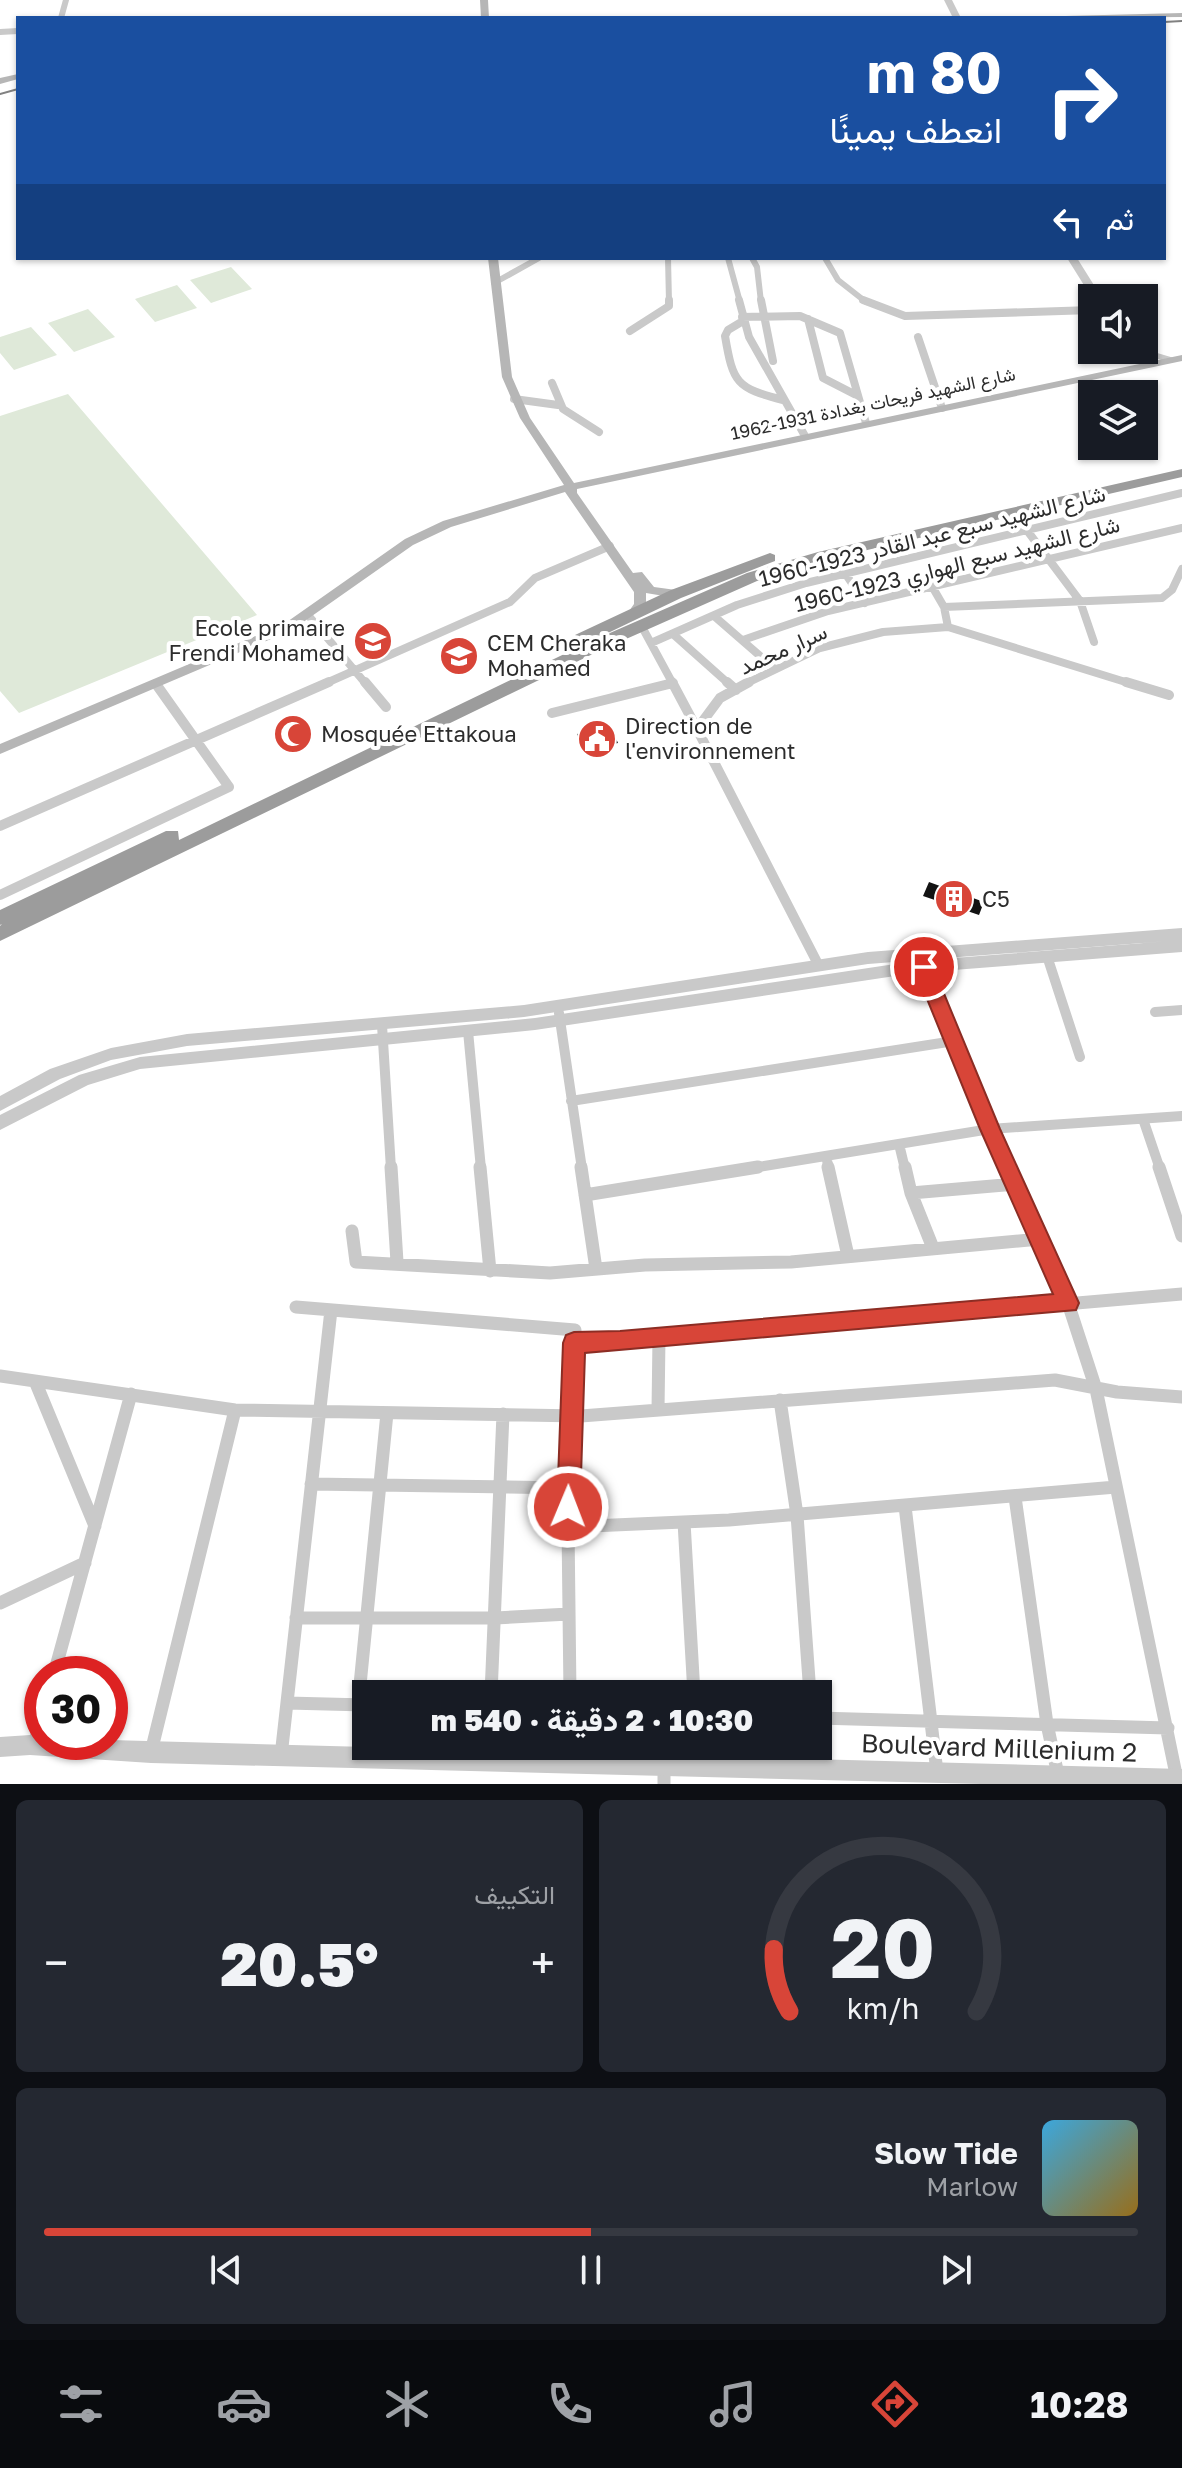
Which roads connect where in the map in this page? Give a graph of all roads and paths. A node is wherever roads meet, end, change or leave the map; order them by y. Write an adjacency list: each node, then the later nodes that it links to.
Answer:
1 (1182, 15): 2 (main road)
2 (1143, 16)
3 (493, 260): 10 (main road)
4 (535, 260): 10 (street)
5 (668, 260): 16 (street)
6 (728, 260): 14 (street)
7 (753, 260): 13 (street)
8 (826, 260): 12 (street)
9 (1073, 260): 11 (street)
10 (494, 283): 24 (main road)
11 (1088, 284)
12 (1078, 310)
13 (763, 316): 14 (street); 15 (street); 19 (street)
14 (742, 319): 25 (street); 25 (street)
15 (808, 319): 23 (street); 23 (street)
16 (630, 331)
17 (918, 337): 27 (street)
18 (1176, 359): 21 (main road, شارع الشهيد فريحات بغدادة 1931-1962)
19 (773, 361)
20 (1142, 364): 21 (street)
21 (1143, 367): 27 (main road, شارع الشهيد فريحات بغدادة 1931-1962)
22 (552, 383): 26 (street)
23 (858, 396): 28 (street)
24 (514, 399): 26 (street); 33 (main road)
25 (783, 400): 30 (street)
26 (558, 405): 29 (street)
27 (942, 408): 28 (main road, شارع الشهيد فريحات بغدادة 1931-1962)
28 (866, 423): 30 (main road, شارع الشهيد فريحات بغدادة 1931-1962)
29 (599, 432)
30 (805, 436): 33 (main road, شارع الشهيد فريحات بغدادة 1931-1962)
31 (1182, 462): 42 (highway)
32 (1182, 473): 48 (highway)
33 (571, 487): 37 (main road); 46 (main road, شارع الشهيد فريحات بغدادة 1931-1962)
34 (1182, 493): 36 (street, شارع الشهيد سبع عبد القادر 1923-1960)
35 (1182, 528): 38 (street, شارع الشهيد سبع الهواري 1923-1960)
36 (1026, 529): 38 (street); 40 (street, شارع الشهيد سبع عبد القادر 1923-1960)
37 (614, 545): 42 (main road); 48 (main road); 55 (street)
38 (1050, 560): 41 (street, شارع الشهيد سبع الهواري 1923-1960); 43 (street)
39 (1182, 569): 43 (street)
40 (845, 573): 44 (street); 47 (street, شارع الشهيد سبع عبد القادر 1923-1960)
41 (933, 588): 44 (street, شارع الشهيد سبع الهواري 1923-1960); 45 (street)
42 (676, 594): 48 (highway)
43 (1080, 601): 45 (street); 52 (street)
44 (865, 603): 51 (street, شارع الشهيد سبع الهواري 1923-1960)
45 (944, 607): 49 (street)
46 (308, 615): 55 (street); 57 (main road, شارع الشهيد فريحات بغدادة 1931-1962)
47 (714, 616): 50 (street, شارع الشهيد سبع عبد القادر 1923-1960); 51 (street)
48 (637, 619): 53 (street); 67 (highway); 68 (highway)
49 (948, 627): 54 (street, سرار محمد); 59 (street, سرار محمد)
50 (674, 635): 53 (street, شارع الشهيد سبع عبد القادر 1923-1960); 58 (street)
51 (743, 640): 54 (street)
52 (1094, 642)
53 (651, 643): 56 (street)
54 (774, 668): 58 (street, سرار محمد)
55 (354, 671): 60 (street); 63 (street)
56 (673, 683): 61 (street); 62 (street)
57 (156, 684): 63 (street); 64 (main road, شارع الشهيد فريحات بغدادة 1931-1962)
58 (736, 690): 62 (street, سرار محمد)
59 (1169, 695)
60 (386, 707)
61 (552, 713)
62 (697, 729): 73 (street)
63 (195, 740): 65 (street); 66 (street)
64 (0, 749)
65 (0, 826)
66 (0, 895)
67 (0, 918)
68 (0, 934)
69 (1182, 934): 72 (street)
70 (1182, 946): 71 (street)
71 (1047, 956): 72 (street); 80 (street)
72 (922, 960): 73 (street); 76 (street); 79 (street)
73 (819, 966): 76 (street)
74 (1182, 1010): 75 (street)
75 (1155, 1012)
76 (558, 1013): 77 (street); 78 (street); 81 (street)
77 (468, 1031): 78 (street); 99 (street)
78 (383, 1032): 82 (street); 85 (street); 97 (street)
79 (954, 1041): 81 (street); 86 (street)
80 (1080, 1057)
81 (571, 1101): 91 (street)
82 (0, 1104)
83 (1182, 1116): 84 (street)
84 (1143, 1119): 86 (street); 93 (street)
85 (0, 1123)
86 (990, 1129): 87 (street); 89 (street)
87 (899, 1144): 88 (street); 90 (street)
88 (826, 1156): 91 (street); 96 (street)
89 (1016, 1184): 90 (street); 94 (street)
90 (911, 1193): 95 (street)
91 (585, 1195): 98 (street)
92 (352, 1231): 97 (street)
93 (1182, 1236)
94 (1040, 1239): 95 (street); 101 (street)
95 (933, 1248): 96 (street)
96 (848, 1256): 98 (street)
97 (397, 1262): 99 (street)
98 (596, 1269): 99 (street)
99 (490, 1271)
100 (1182, 1294): 101 (street)
101 (1068, 1303): 104 (street); 108 (street)
102 (296, 1307): 103 (street)
103 (331, 1310): 105 (street); 114 (street)
104 (659, 1338): 105 (street); 113 (street)
105 (574, 1343): 117 (street)
106 (0, 1376): 107 (street)
107 (35, 1381): 109 (street); 127 (street)
108 (1096, 1389): 110 (street); 111 (street); 121 (street)
109 (131, 1394): 112 (street); 127 (street)
110 (1182, 1397)
111 (780, 1400): 113 (street); 125 (street)
112 (235, 1410): 114 (street); 150 (street)
113 (658, 1410): 117 (street)
114 (320, 1411): 115 (street); 118 (street)
115 (387, 1413): 116 (street); 119 (street)
116 (503, 1414): 117 (street); 120 (street)
117 (570, 1416): 122 (street)
118 (311, 1484): 119 (street); 132 (street)
119 (380, 1487): 120 (street); 133 (street)
120 (500, 1487): 122 (street); 134 (street)
121 (1116, 1487): 123 (street); 146 (street)
122 (569, 1488): 128 (street)
123 (1015, 1497): 124 (street); 145 (street)
124 (905, 1506): 125 (street); 144 (street)
125 (797, 1515): 126 (street); 140 (street)
126 (684, 1522): 128 (street); 139 (street)
127 (95, 1526): 129 (street)
128 (568, 1527): 131 (street)
129 (85, 1563): 130 (street); 135 (street)
130 (0, 1603)
131 (569, 1614): 134 (street); 138 (street)
132 (296, 1618): 133 (street); 141 (street)
133 (367, 1618): 134 (street); 136 (street)
134 (495, 1618): 137 (street)
135 (59, 1656)
136 (363, 1680)
137 (492, 1680)
138 (570, 1680)
139 (693, 1680)
140 (809, 1680)
141 (287, 1703): 142 (street); 151 (street)
142 (352, 1705)
143 (832, 1718): 144 (street)
144 (929, 1721): 145 (street); 158 (street)
145 (1047, 1724): 146 (street); 160 (street)
146 (1168, 1728): 161 (street)
147 (24, 1746): 148 (street, Boulevard Millenium 2)
148 (0, 1747)
149 (128, 1751): 150 (street, Boulevard Millenium 2)
150 (151, 1753): 151 (street, Boulevard Millenium 2)
151 (281, 1756): 152 (street, Boulevard Millenium 2)
152 (352, 1756)
153 (594, 1760): 159 (street, Boulevard Millenium 2)
154 (692, 1760): 159 (street, Boulevard Millenium 2)
155 (735, 1760): 157 (street, Boulevard Millenium 2)
156 (815, 1760): 157 (street)
157 (815, 1769): 158 (street, Boulevard Millenium 2)
158 (937, 1772): 160 (street, Boulevard Millenium 2)
159 (664, 1775)
160 (1059, 1780): 161 (street, Boulevard Millenium 2)
161 (1180, 1780)

